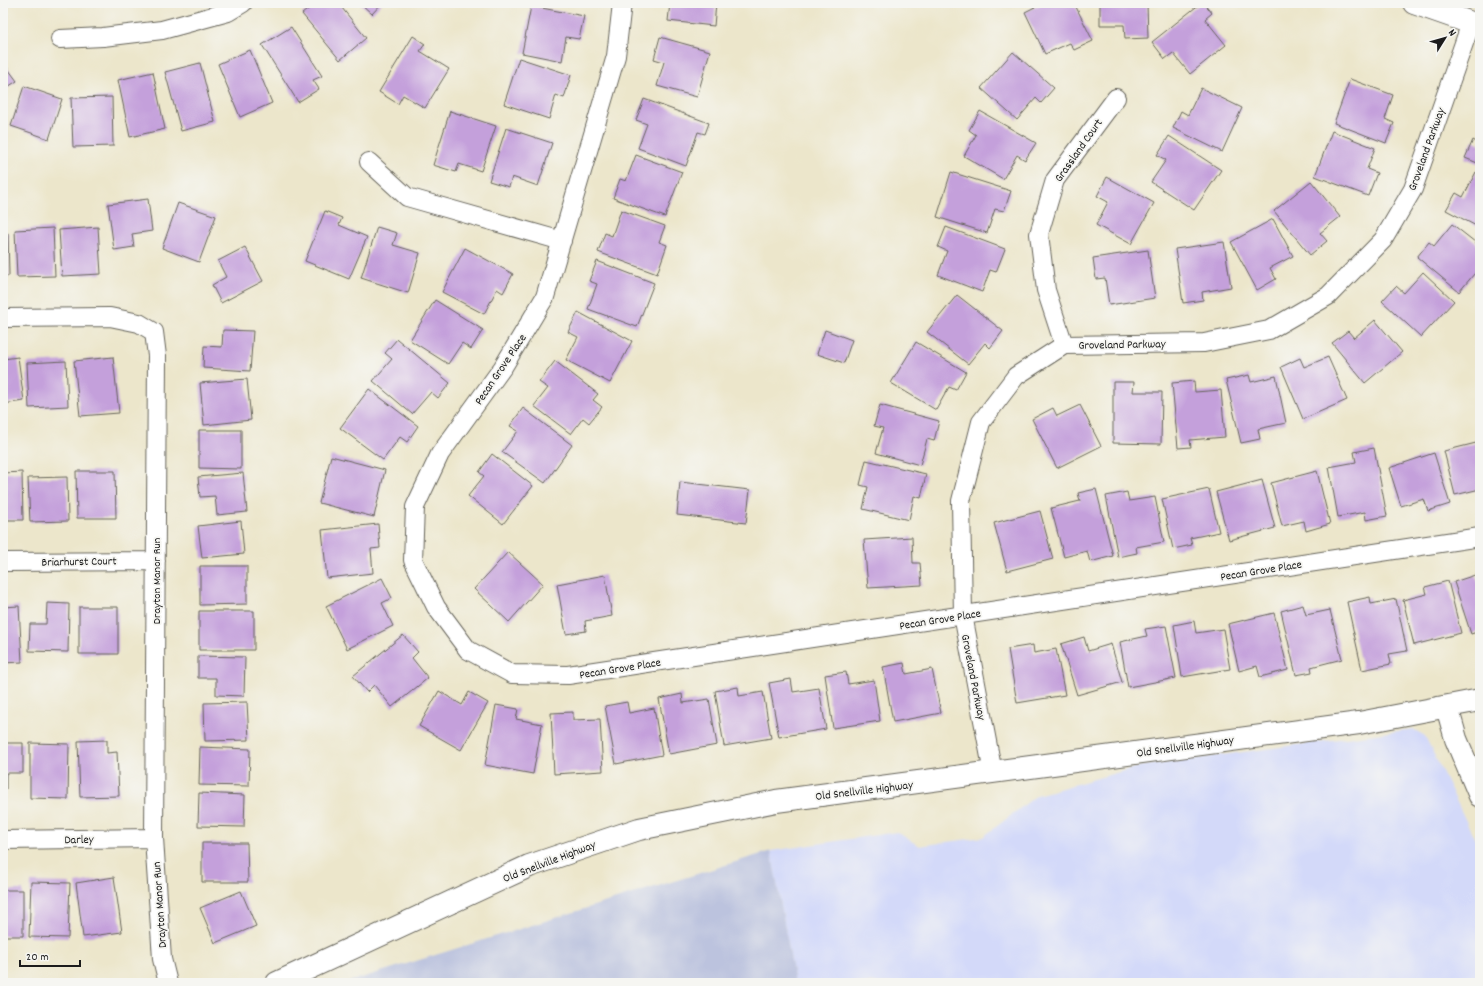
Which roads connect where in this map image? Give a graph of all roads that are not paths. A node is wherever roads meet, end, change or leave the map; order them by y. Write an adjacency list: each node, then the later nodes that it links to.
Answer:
1 (243, 3): 5 (street)
2 (622, 3): 8 (street, Pecan Grove Place)
3 (1414, 3): 4 (street)
4 (1476, 24): 10 (street, Groveland Parkway)
5 (60, 39)
6 (1116, 98): 10 (street, Grassland Court)
7 (369, 162): 8 (street)
8 (562, 241): 14 (street, Pecan Grove Place)
9 (3, 318): 12 (street, Drayton Manor Run)
10 (1064, 345): 14 (street, Groveland Parkway)
11 (1480, 537): 14 (street, Pecan Grove Place)
12 (156, 561): 13 (street, Briarhurst Court); 19 (street, Drayton Manor Run)
13 (3, 562)
14 (963, 615): 17 (street, Groveland Parkway)
15 (1480, 700): 16 (street, Old Snellville Highway)
16 (1446, 707): 17 (street, Old Snellville Highway); 18 (street)
17 (993, 773): 22 (street, Old Snellville Highway)
18 (1480, 796)
19 (154, 838): 20 (street, Darley); 21 (street, Drayton Manor Run)
20 (3, 840)
21 (168, 983)
22 (276, 983)

